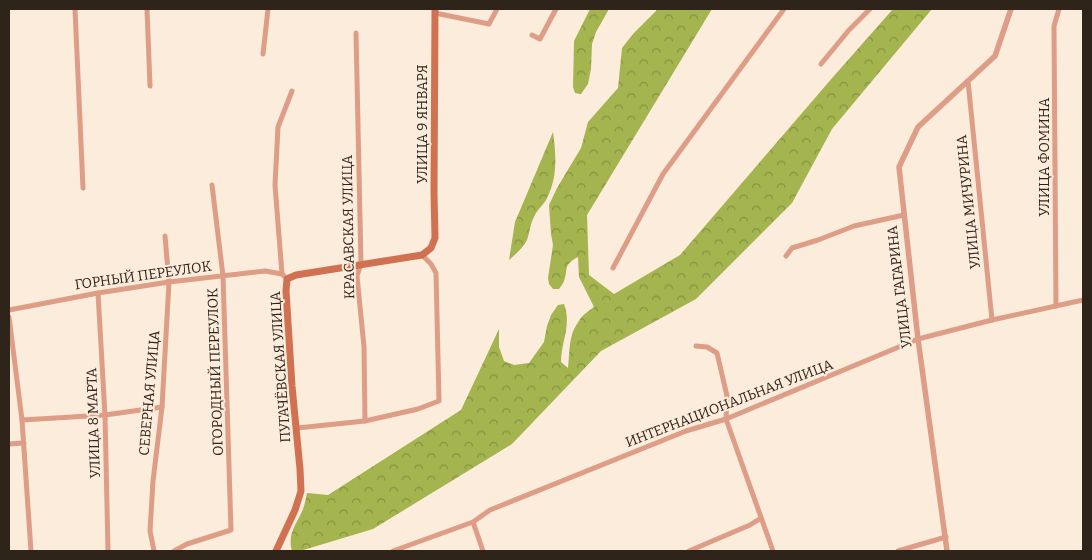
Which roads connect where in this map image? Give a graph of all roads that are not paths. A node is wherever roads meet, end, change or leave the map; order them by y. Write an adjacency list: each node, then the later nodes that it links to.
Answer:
1 (75, 9): 19 (street)
2 (147, 9): 16 (street)
3 (268, 9): 13 (street)
4 (497, 9): 10 (street)
5 (556, 9): 12 (street)
6 (784, 9): 25 (street)
7 (870, 9): 14 (street)
8 (1011, 9): 15 (street, УЛИЦА ГАГАРИНА)
9 (1059, 9): 31 (street, УЛИЦА ФОМИНА)
10 (435, 11): 22 (main road, УЛИЦА 9 ЯНВАРЯ)
11 (356, 33): 24 (street, КРАСАВСКАЯ УЛИЦА)
12 (532, 35)
13 (263, 54)
14 (821, 64)
15 (968, 81): 20 (street, УЛИЦА ГАГАРИНА); 34 (street, УЛИЦА МИЧУРИНА)
16 (150, 86)
17 (292, 91): 27 (street, ПУГАЧЁВСКАЯ УЛИЦА)
18 (212, 185): 26 (street, ОГОРОДНЫЙ ПЕРЕУЛОК)
19 (83, 188)
20 (904, 215): 23 (street); 35 (street, УЛИЦА ГАГАРИНА)
21 (164, 236): 28 (street, СЕВЕРНАЯ УЛИЦА)
22 (422, 255): 24 (main road, ГОРНЫЙ ПЕРЕУЛОК); 41 (street)
23 (786, 256)
24 (361, 264): 27 (main road, ГОРНЫЙ ПЕРЕУЛОК); 41 (street, КРАСАВСКАЯ УЛИЦА)
25 (613, 268)
26 (223, 276): 27 (street, ГОРНЫЙ ПЕРЕУЛОК); 28 (street, ГОРНЫЙ ПЕРЕУЛОК); 51 (street, ОГОРОДНЫЙ ПЕРЕУЛОК)
27 (284, 277): 42 (main road, ПУГАЧЁВСКАЯ УЛИЦА)
28 (169, 282): 29 (street, ГОРНЫЙ ПЕРЕУЛОК); 37 (street, СЕВЕРНАЯ УЛИЦА)
29 (98, 293): 32 (street, ГОРНЫЙ ПЕРЕУЛОК); 38 (street, УЛИЦА 8 МАРТА)
30 (1083, 300): 31 (street, ИНТЕРНАЦИОНАЛЬНАЯ УЛИЦА)
31 (1056, 306): 34 (street, ИНТЕРНАЦИОНАЛЬНАЯ УЛИЦА)
32 (9, 310)
33 (9, 317): 40 (street)
34 (992, 320): 35 (street, ИНТЕРНАЦИОНАЛЬНАЯ УЛИЦА)
35 (918, 339): 39 (street, ИНТЕРНАЦИОНАЛЬНАЯ УЛИЦА); 47 (street, УЛИЦА ГАГАРИНА)
36 (696, 346): 39 (street)
37 (162, 407): 38 (street); 50 (street, СЕВЕРНАЯ УЛИЦА)
38 (105, 415): 40 (street); 49 (street, УЛИЦА 8 МАРТА)
39 (726, 419): 45 (street); 46 (street, ИНТЕРНАЦИОНАЛЬНАЯ УЛИЦА)
40 (22, 420): 43 (street)
41 (365, 421): 42 (street)
42 (296, 428): 52 (main road, ПУГАЧЁВСКАЯ УЛИЦА)
43 (24, 443): 44 (street); 48 (street)
44 (9, 444)
45 (761, 518): 55 (street); 56 (street)
46 (473, 522): 53 (street, ИНТЕРНАЦИОНАЛЬНАЯ УЛИЦА); 54 (street)
47 (946, 537): 57 (street); 58 (street, УЛИЦА ГАГАРИНА)
48 (31, 551)
49 (108, 551)
50 (154, 551)
51 (174, 551)
52 (276, 551)
53 (393, 551)
54 (483, 551)
55 (689, 551)
56 (773, 551)
57 (898, 551)
58 (948, 551)

